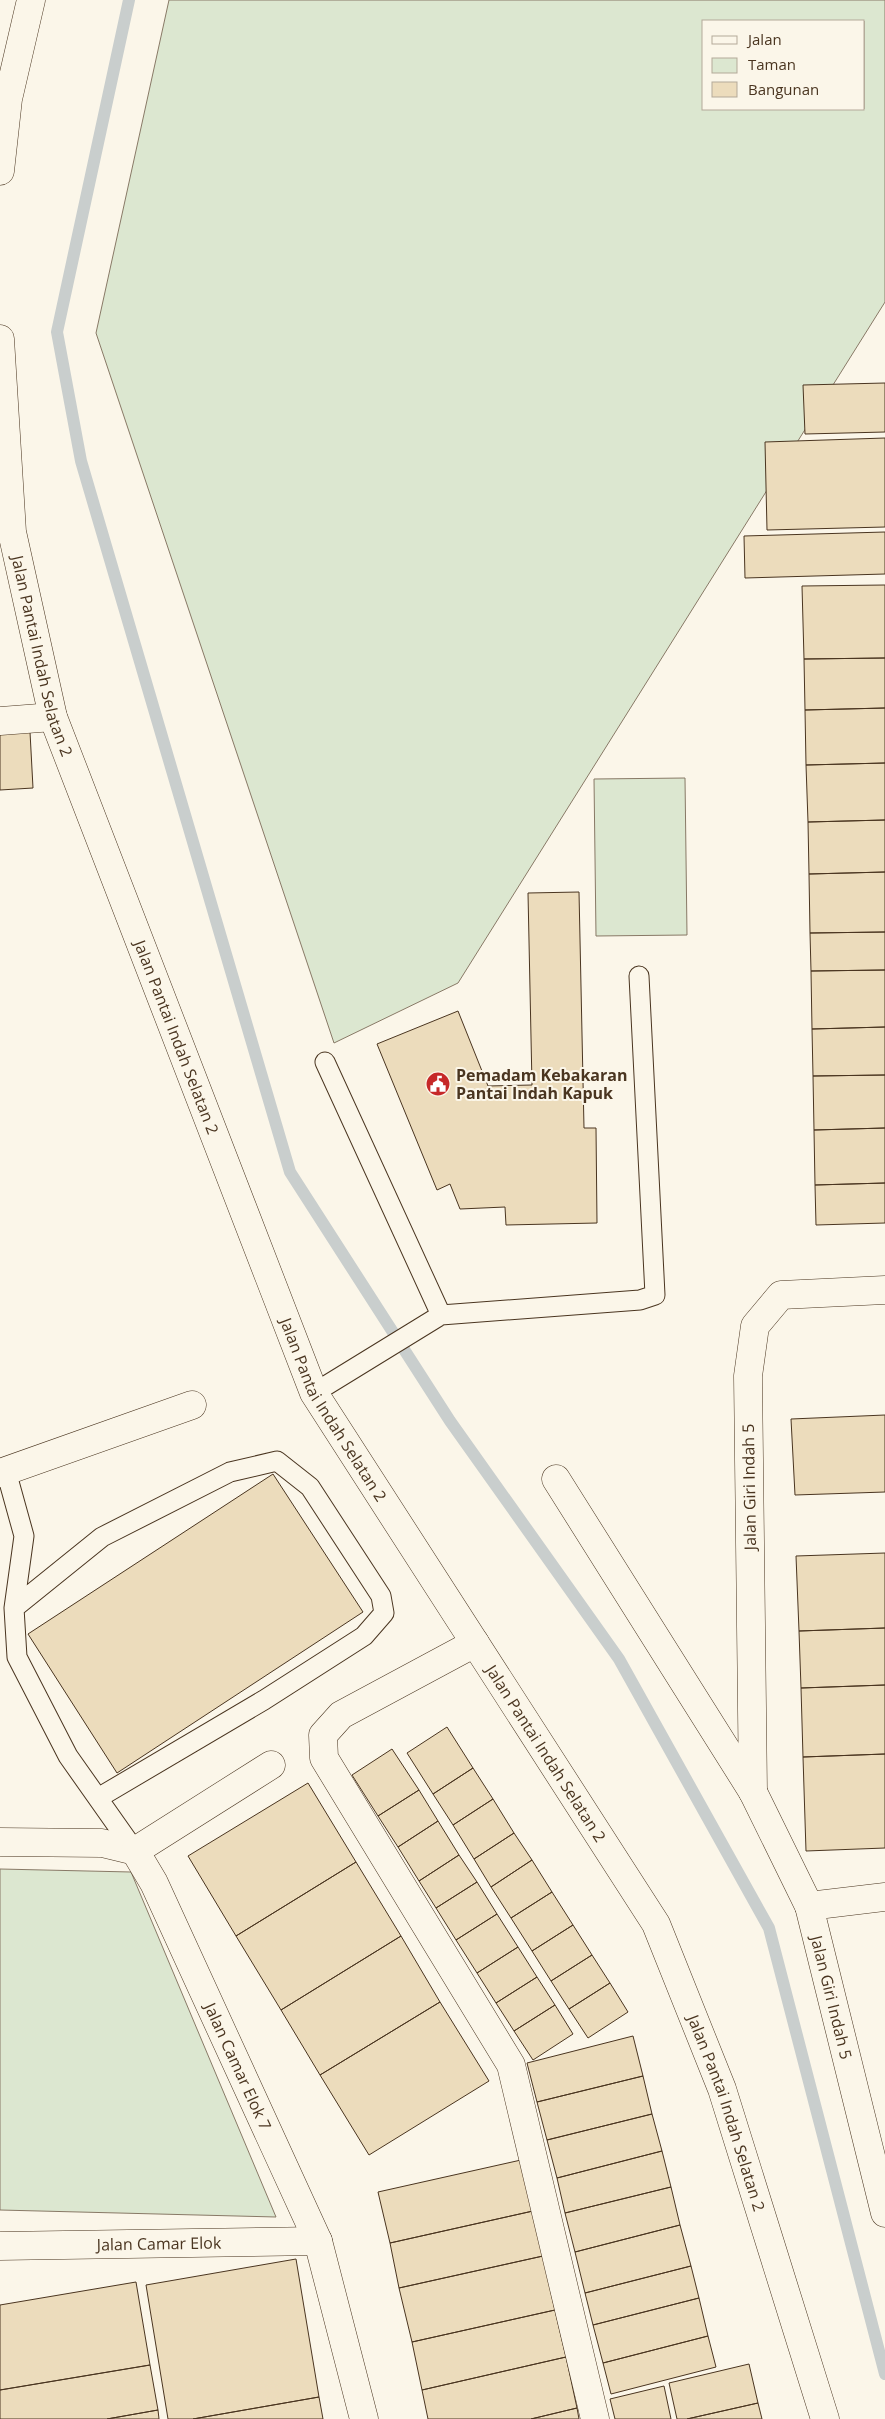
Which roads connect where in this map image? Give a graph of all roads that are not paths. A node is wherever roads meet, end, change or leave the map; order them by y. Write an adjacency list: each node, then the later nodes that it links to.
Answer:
1 (32, 0): 2 (street)
2 (0, 171)
3 (0, 339): 4 (street, Jalan Pantai Indah Selatan 2)
4 (52, 717): 5 (street); 10 (street, Jalan Pantai Indah Selatan 2)
5 (0, 721)
6 (639, 976): 9 (lane)
7 (325, 1062): 9 (lane)
8 (885, 1290): 17 (street, Jalan Giri Indah 5)
9 (441, 1315): 10 (lane)
10 (314, 1393): 15 (street, Jalan Pantai Indah Selatan 2)
11 (192, 1405): 12 (street)
12 (3, 1472): 14 (lane)
13 (556, 1479): 17 (street, Jalan Giri Indah 5)
14 (14, 1608): 18 (lane); 18 (lane)
15 (475, 1643): 27 (street); 28 (street, Jalan Pantai Indah Selatan 2)
16 (271, 1765): 20 (street)
17 (754, 1792): 22 (street, Jalan Giri Indah 5)
18 (98, 1798): 20 (lane)
19 (0, 1842): 20 (street)
20 (135, 1851): 24 (street, Jalan Camar Elok 7)
21 (885, 1897): 22 (street)
22 (809, 1906): 23 (street, Jalan Giri Indah 5)
23 (885, 2213)
24 (318, 2241): 25 (street, Jalan Camar Elok); 26 (street, Jalan Camar Elok 7)
25 (0, 2246)
26 (364, 2419)
27 (595, 2419)
28 (825, 2419)

